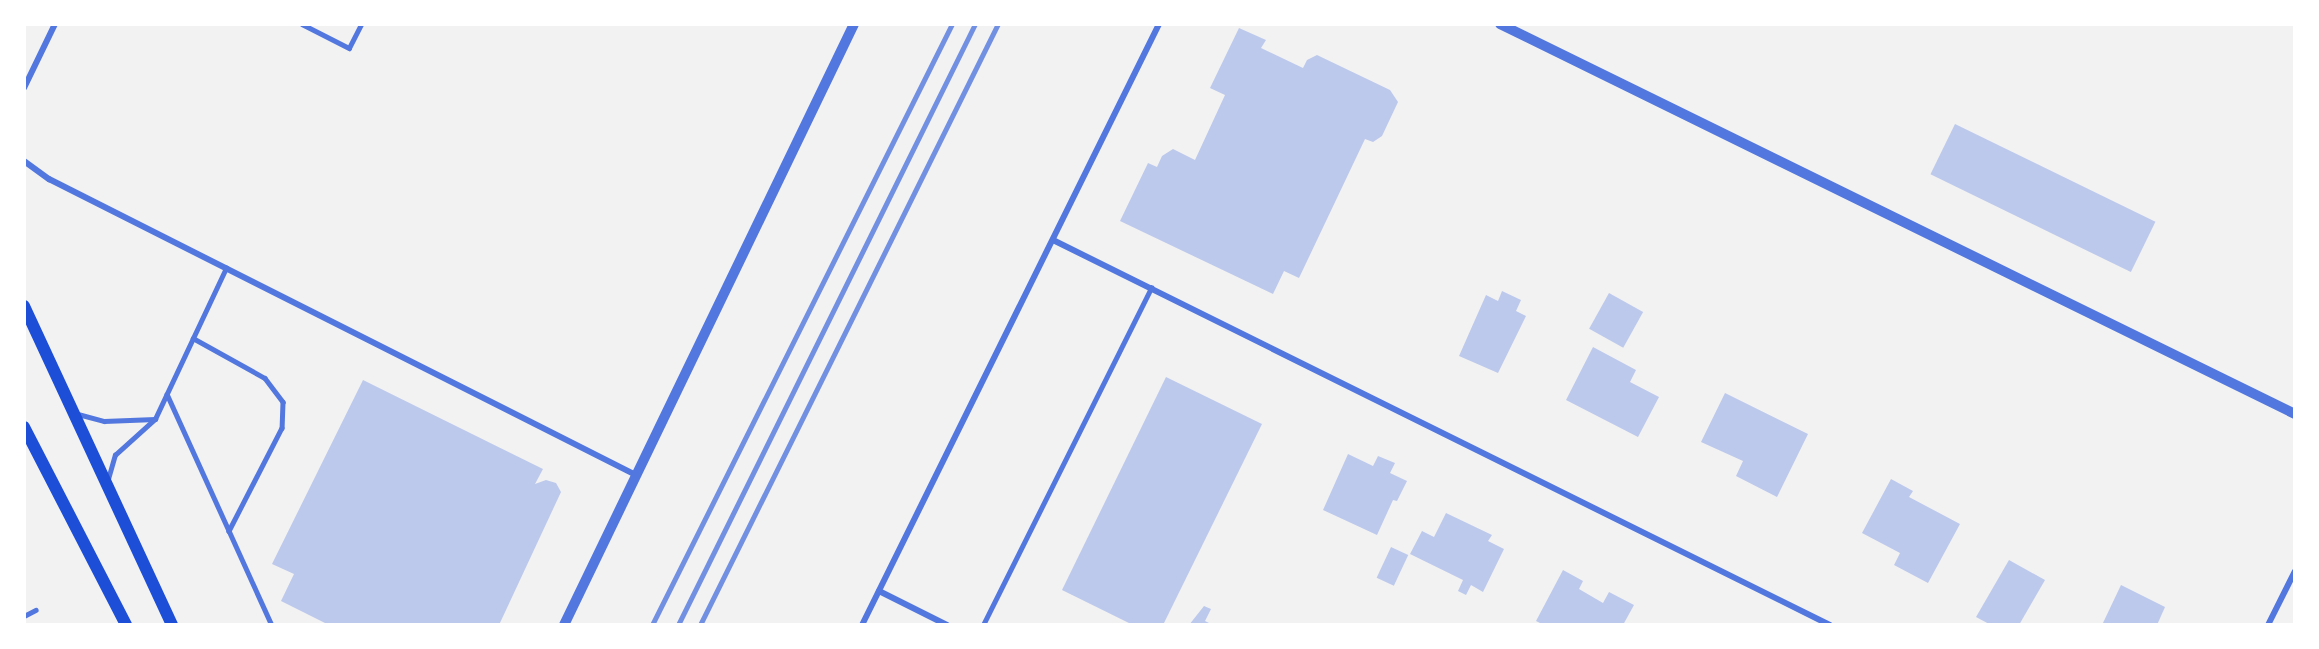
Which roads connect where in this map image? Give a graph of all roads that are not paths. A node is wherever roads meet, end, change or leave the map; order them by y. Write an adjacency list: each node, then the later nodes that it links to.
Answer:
1 (55, 24): 7 (street)
2 (302, 24): 3 (lane)
3 (361, 24)
4 (854, 24): 19 (street)
5 (1160, 24): 9 (street)
6 (1500, 24): 16 (street)
7 (24, 88)
8 (24, 160): 10 (street)
9 (1053, 240): 11 (street); 23 (street)
10 (226, 268): 13 (lane); 19 (street)
11 (1151, 288): 32 (lane); 33 (street)
12 (24, 306): 15 (main road)
13 (193, 338): 14 (lane); 21 (lane)
14 (167, 394): 17 (lane); 21 (lane)
15 (71, 412): 17 (lane); 20 (main road)
16 (2295, 414)
17 (155, 419): 20 (lane)
18 (24, 427): 26 (main road)
19 (636, 475): 29 (street)
20 (106, 489): 27 (main road)
21 (229, 531): 28 (lane)
22 (2295, 571): 34 (street)
23 (879, 591): 30 (street); 31 (street)
24 (36, 610): 25 (lane)
25 (24, 616)
26 (126, 625)
27 (172, 625)
28 (272, 625)
29 (564, 625)
30 (862, 625)
31 (947, 625)
32 (983, 625)
33 (1830, 625)
34 (2268, 625)

